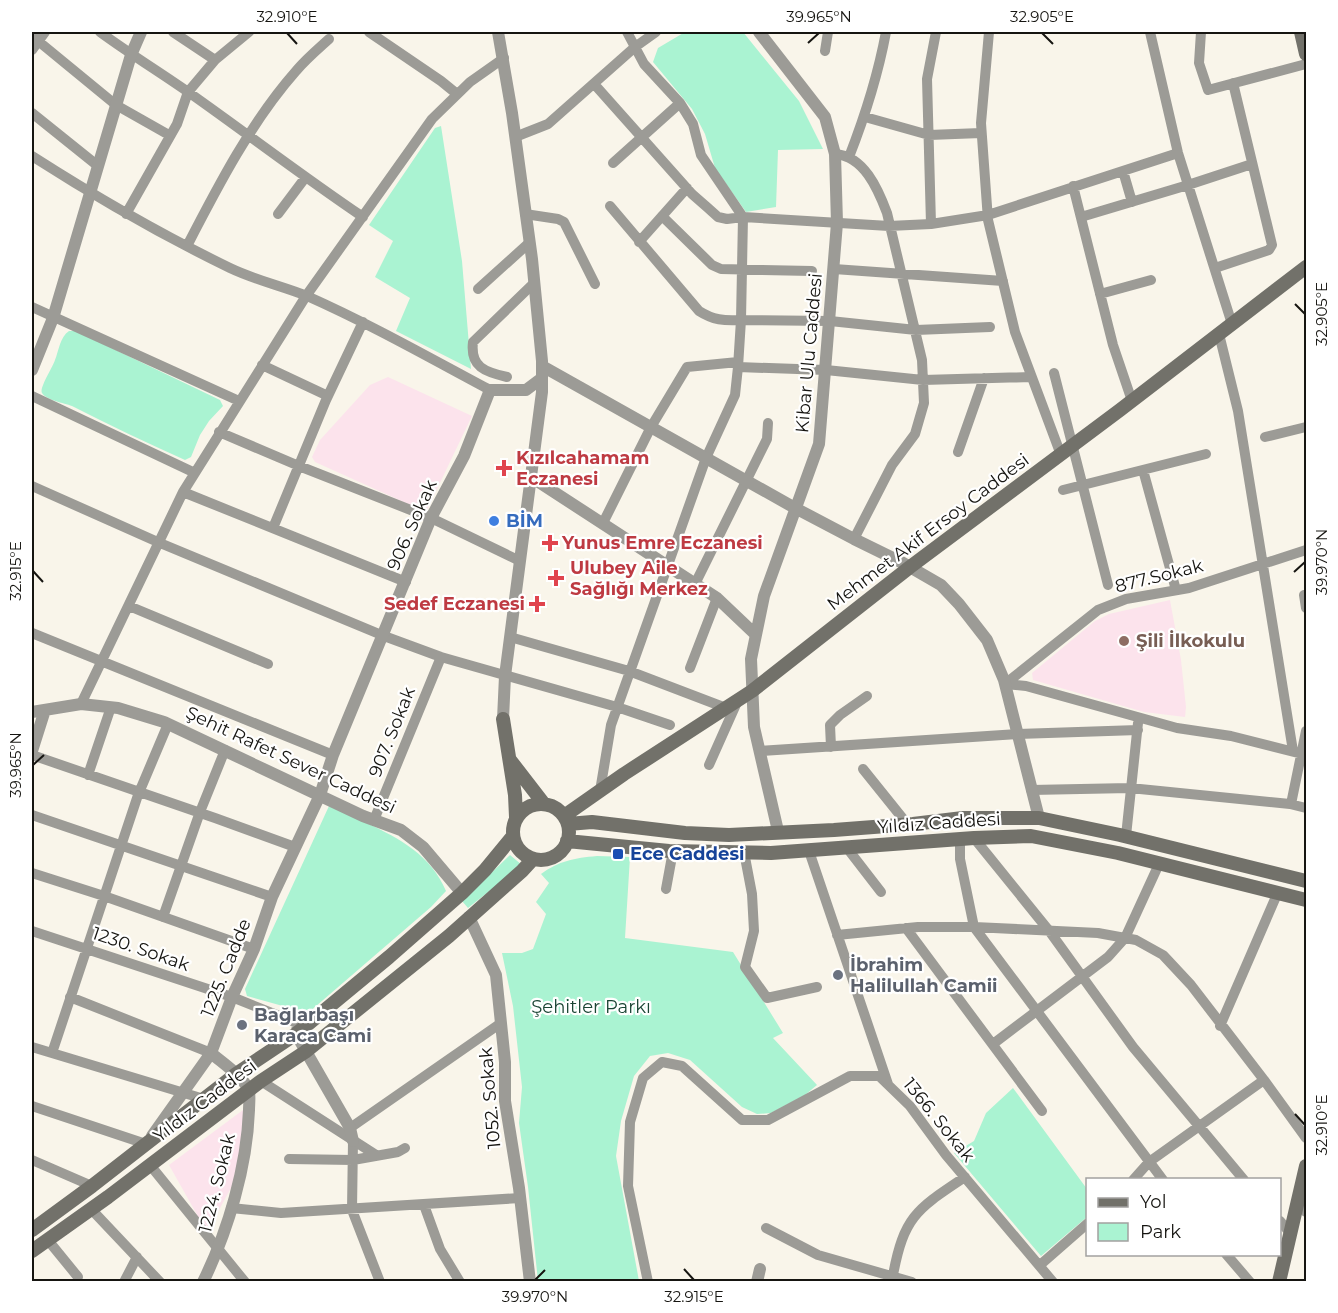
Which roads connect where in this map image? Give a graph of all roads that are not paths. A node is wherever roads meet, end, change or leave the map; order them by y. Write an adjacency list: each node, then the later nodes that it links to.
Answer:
1 (45, 32): 19 (street)
2 (100, 32): 23 (street)
3 (141, 32): 23 (street)
4 (173, 32): 25 (street)
5 (249, 32): 25 (street)
6 (369, 32): 30 (street)
7 (498, 32): 24 (street)
8 (627, 32): 20 (street)
9 (656, 32): 20 (street)
10 (759, 32): 42 (street, Kibar Ulu Caddesi)
11 (828, 32): 21 (street)
12 (886, 32): 34 (street)
13 (936, 32): 37 (street)
14 (989, 32): 35 (street)
15 (1150, 32): 41 (street)
16 (1201, 32): 27 (street)
17 (1301, 32): 22 (main road)
18 (329, 39): 38 (street)
19 (34, 43): 32 (street)
20 (635, 47): 28 (street); 31 (street)
21 (825, 51)
22 (1306, 54)
23 (130, 55): 29 (street); 32 (street)
24 (504, 58): 30 (street); 39 (street)
25 (215, 60): 29 (street)
26 (1306, 64): 27 (street)
27 (1233, 83): 46 (street)
28 (594, 85): 39 (street); 40 (street)
29 (188, 92): 36 (street); 38 (street)
30 (457, 94): 61 (street)
31 (680, 103): 40 (street); 62 (street)
32 (116, 105): 36 (street); 47 (street)
33 (32, 113): 47 (street)
34 (865, 117): 37 (street); 44 (street)
35 (981, 133): 37 (street); 59 (street)
36 (169, 135): 56 (street)
37 (929, 135): 65 (street)
38 (249, 136): 49 (street); 69 (street)
39 (515, 137): 58 (street)
40 (642, 137): 45 (street); 52 (street)
41 (1178, 153): 48 (street); 50 (street)
42 (835, 154): 44 (street); 64 (street, Kibar Ulu Caddesi)
43 (32, 156): 53 (street)
44 (849, 157): 66 (street)
45 (613, 163)
46 (1252, 164): 50 (street); 71 (street)
47 (98, 166): 53 (street)
48 (1123, 171): 51 (street); 54 (street)
49 (305, 178): 57 (street); 61 (street)
50 (1188, 185): 54 (street); 71 (street)
51 (1073, 186): 59 (street); 63 (street)
52 (687, 188): 60 (street); 62 (street)
53 (90, 193): 56 (street); 84 (street)
54 (1132, 202): 63 (street)
55 (610, 206): 67 (street)
56 (126, 214): 69 (street)
57 (278, 214)
58 (525, 214): 68 (street); 79 (street)
59 (988, 215): 65 (street); 77 (street)
60 (662, 216): 67 (street); 73 (street)
61 (363, 217): 82 (street)
62 (743, 217): 64 (street); 73 (street)
63 (1081, 217): 81 (street)
64 (837, 223): 66 (street); 72 (street, Kibar Ulu Caddesi)
65 (931, 224): 66 (street)
66 (889, 225): 75 (street)
67 (639, 242): 85 (street)
68 (529, 243): 78 (street); 80 (street)
69 (187, 246): 82 (street)
70 (1306, 267): 88 (main road, Mehmet Akif Ersoy Caddesi)
71 (1215, 268): 88 (street)
72 (834, 269): 75 (street); 86 (street, Kibar Ulu Caddesi)
73 (742, 270): 74 (street); 85 (street)
74 (812, 271)
75 (902, 276): 77 (street); 90 (street)
76 (1151, 280): 81 (street)
77 (1003, 281): 98 (street)
78 (534, 283): 96 (street); 99 (street)
79 (596, 284)
80 (478, 289)
81 (1100, 294): 106 (street)
82 (306, 296): 87 (street); 93 (street)
83 (32, 307): 84 (street)
84 (52, 318): 94 (street); 105 (street)
85 (741, 320): 86 (street); 92 (street)
86 (830, 321): 90 (street); 95 (street, Kibar Ulu Caddesi)
87 (363, 322): 102 (street); 104 (street)
88 (1232, 324): 91 (main road, Mehmet Akif Ersoy Caddesi)
89 (990, 327): 90 (street)
90 (916, 330): 101 (street)
91 (1219, 334): 106 (main road, Mehmet Akif Ersoy Caddesi); 134 (street)
92 (738, 364): 95 (street); 108 (street); 116 (street)
93 (262, 365): 104 (street); 105 (street)
94 (32, 370)
95 (826, 370): 101 (street); 126 (street, Kibar Ulu Caddesi)
96 (542, 372): 102 (street); 108 (street); 120 (street)
97 (1054, 373): 112 (street)
98 (1032, 377): 100 (street); 115 (street)
99 (507, 378)
100 (984, 378): 101 (street); 113 (street)
101 (923, 380): 130 (street)
102 (490, 390): 127 (street, 906. Sokak)
103 (32, 396): 119 (street)
104 (328, 396): 117 (street)
105 (239, 401): 110 (street)
106 (1132, 401): 112 (main road, Mehmet Akif Ersoy Caddesi)
107 (768, 423): 121 (street)
108 (651, 427): 116 (street); 128 (street)
109 (1306, 427): 111 (street)
110 (219, 432): 117 (street); 119 (street)
111 (1265, 437)
112 (1074, 445): 115 (main road, Mehmet Akif Ersoy Caddesi); 122 (street)
113 (958, 452)
114 (1206, 454): 118 (street)
115 (1060, 455): 136 (main road, Mehmet Akif Ersoy Caddesi)
116 (706, 458): 121 (street); 135 (street)
117 (299, 466): 127 (street); 129 (street)
118 (1143, 470): 122 (street); 140 (street)
119 (195, 473): 125 (street)
120 (531, 477): 128 (street); 133 (street)
121 (746, 481): 126 (street); 138 (street)
122 (1083, 485): 124 (street); 139 (street)
123 (32, 486): 131 (street)
124 (1063, 490)
125 (183, 492): 129 (street); 131 (street)
126 (795, 508): 130 (street); 146 (street, Kibar Ulu Caddesi)
127 (432, 518): 133 (street); 137 (street, 906. Sokak)
128 (603, 523): 135 (street)
129 (273, 528): 137 (street)
130 (854, 540): 136 (street)
131 (160, 543): 143 (street); 147 (street)
132 (1306, 550): 134 (street, 877.Sokak)
133 (520, 561): 148 (street)
134 (1261, 564): 140 (street, 877.Sokak); 175 (street)
135 (668, 566): 138 (street); 153 (street)
136 (910, 567): 155 (street); 156 (main road, Mehmet Akif Ersoy Caddesi)
137 (406, 582): 147 (street, 906. Sokak)
138 (695, 584): 142 (street)
139 (1108, 585)
140 (1176, 590): 155 (street, 877.Sokak)
141 (1304, 595): 144 (street)
142 (717, 598): 146 (street); 152 (street)
143 (129, 606): 150 (street); 151 (street)
144 (1306, 608)
145 (32, 633): 150 (street)
146 (756, 635): 156 (street, Kibar Ulu Caddesi)
147 (384, 636): 149 (street); 176 (street, 906. Sokak)
148 (510, 637): 153 (street); 154 (street)
149 (441, 657): 154 (street); 193 (street, 907. Sokak)
150 (102, 662): 158 (street); 176 (street)
151 (268, 664)
152 (690, 668)
153 (629, 671): 159 (street); 161 (street)
154 (505, 676): 161 (street); 165 (street)
155 (1005, 684): 164 (street); 170 (street)
156 (752, 691): 159 (main road, Mehmet Akif Ersoy Caddesi); 173 (street, Kibar Ulu Caddesi)
157 (867, 696): 171 (street)
158 (81, 704): 160 (street, Şehit Rafet Sever Caddesi); 162 (street, Şehit Rafet Sever Caddesi)
159 (732, 704): 178 (street); 183 (main road, Mehmet Akif Ersoy Caddesi)
160 (111, 707): 166 (street, Şehit Rafet Sever Caddesi); 180 (street)
161 (617, 707): 167 (street); 183 (street)
162 (45, 710): 163 (street, Şehit Rafet Sever Caddesi); 174 (street)
163 (32, 712)
164 (1139, 718): 168 (street); 175 (street)
165 (503, 719): 177 (main road)
166 (168, 724): 172 (street, Şehit Rafet Sever Caddesi); 184 (street)
167 (670, 724)
168 (1138, 730): 170 (street); 181 (street)
169 (1306, 731): 175 (street)
170 (1018, 734): 171 (street); 182 (street)
171 (831, 747): 173 (street)
172 (225, 750): 185 (street, Şehit Rafet Sever Caddesi); 189 (street)
173 (760, 751): 196 (street, Kibar Ulu Caddesi)
174 (32, 753): 180 (street)
175 (1300, 753): 187 (street)
176 (333, 755): 185 (street, 906. Sokak)
177 (509, 759): 186 (main road); 191 (main road)
178 (709, 765)
179 (863, 769): 195 (street)
180 (88, 775): 184 (street)
181 (1132, 788): 182 (street); 187 (street); 198 (street)
182 (1031, 790): 192 (street)
183 (600, 791): 194 (main road, Mehmet Akif Ersoy Caddesi)
184 (140, 792): 189 (street); 202 (street)
185 (320, 795): 193 (street, Şehit Rafet Sever Caddesi); 203 (street, 1225. Cadde)
186 (544, 804): 191 (main road); 194 (main road)
187 (1291, 804): 188 (street)
188 (1306, 808)
189 (200, 812): 203 (street); 210 (street)
190 (32, 815): 202 (street)
191 (516, 818): 197 (main road)
192 (1039, 818): 195 (main road, Yıldız Caddesi); 198 (main road, Yıldız Caddesi)
193 (374, 820): 216 (street, Şehit Rafet Sever Caddesi)
194 (566, 820): 196 (main road, Yıldız Caddesi); 201 (main road)
195 (908, 825): 196 (main road, Yıldız Caddesi)
196 (778, 831)
197 (513, 836): 208 (main road); 216 (main road, Yıldız Caddesi)
198 (1126, 837): 212 (main road, Yıldız Caddesi)
199 (974, 838): 200 (main road, Yıldız Caddesi); 209 (main road, Yıldız Caddesi); 225 (street)
200 (960, 840): 204 (main road, Yıldız Caddesi); 222 (street)
201 (567, 841): 205 (main road, Yıldız Caddesi); 208 (main road, Yıldız Caddesi)
202 (122, 845): 210 (street); 217 (street)
203 (295, 847): 218 (street, 1225. Cadde)
204 (848, 848): 206 (main road, Yıldız Caddesi); 214 (street)
205 (673, 851): 207 (main road, Yıldız Caddesi); 213 (street)
206 (809, 851): 207 (main road, Yıldız Caddesi); 226 (street, 1366. Sokak)
207 (744, 852): 231 (street)
208 (534, 859): 221 (main road, Yıldız Caddesi)
209 (1159, 864): 215 (main road, Yıldız Caddesi); 227 (street)
210 (181, 865): 218 (street); 220 (street)
211 (32, 873): 217 (street)
212 (1306, 881)
213 (666, 889)
214 (881, 891)
215 (1278, 892): 219 (main road, Yıldız Caddesi); 236 (street)
216 (462, 893): 237 (main road, Yıldız Caddesi)
217 (104, 896): 220 (street); 228 (street)
218 (272, 897): 229 (street, 1225. Cadde)
219 (1306, 900)
220 (163, 917): 229 (street)
221 (469, 917): 235 (street, 1052. Sokak); 240 (main road, Yıldız Caddesi)
222 (974, 927): 223 (street); 225 (street); 234 (street)
223 (906, 928): 226 (street); 238 (street)
224 (32, 931): 228 (street, 1230. Sokak)
225 (1050, 932): 227 (street); 230 (street)
226 (837, 935): 246 (street, 1366. Sokak)
227 (1125, 938): 230 (street); 236 (street)
228 (87, 947): 232 (street); 233 (street, 1230. Sokak)
229 (255, 950): 233 (street, 1225. Cadde)
230 (1082, 976): 234 (street); 252 (street)
231 (817, 987)
232 (70, 997): 241 (street); 242 (street)
233 (232, 997): 237 (street, 1230. Sokak); 242 (street, 1225. Cadde)
234 (1037, 1011): 238 (street); 261 (street)
235 (501, 1023): 253 (street); 270 (street, 1052. Sokak)
236 (1220, 1026): 244 (street)
237 (296, 1034): 240 (street); 243 (main road, Yıldız Caddesi)
238 (993, 1044): 251 (street)
239 (32, 1047): 241 (street)
240 (305, 1052): 245 (main road, Yıldız Caddesi); 253 (street)
241 (52, 1053): 248 (street)
242 (211, 1053): 243 (street); 248 (street, 1225. Cadde)
243 (236, 1074): 247 (street); 249 (main road, Yıldız Caddesi)
244 (1264, 1080): 252 (street); 254 (street)
245 (261, 1081): 247 (main road, Yıldız Caddesi); 253 (street)
246 (889, 1086): 264 (street, 1366. Sokak); 297 (street)
247 (249, 1090): 262 (main road, Yıldız Caddesi); 272 (street, 1224. Sokak)
248 (182, 1093): 249 (street); 255 (street, 1225. Cadde)
249 (204, 1099): 255 (main road, Yıldız Caddesi)
250 (32, 1106): 255 (street)
251 (1042, 1111)
252 (1198, 1126): 261 (street); 267 (street)
253 (352, 1135): 257 (street); 260 (street)
254 (1306, 1138)
255 (146, 1144): 268 (main road, Yıldız Caddesi)
256 (405, 1148): 257 (street)
257 (376, 1155): 260 (street)
258 (289, 1159): 260 (street)
259 (32, 1160): 268 (street)
260 (353, 1160): 274 (street)
261 (1149, 1161): 265 (street); 266 (street)
262 (150, 1165): 273 (main road, Yıldız Caddesi); 282 (street)
263 (1306, 1170): 269 (main road)
264 (965, 1177): 286 (street, 1366. Sokak); 288 (street)
265 (1134, 1178)
266 (1162, 1178)
267 (1243, 1178)
268 (92, 1186): 277 (main road, Yıldız Caddesi)
269 (1299, 1195): 275 (street); 280 (main road)
270 (520, 1198): 271 (street); 296 (street, 1052. Sokak)
271 (424, 1205): 274 (street); 295 (street)
272 (231, 1208): 274 (street); 282 (street, 1224. Sokak)
273 (91, 1209): 281 (main road, Yıldız Caddesi); 285 (street)
274 (352, 1210): 294 (street)
275 (1306, 1212)
276 (1281, 1222): 280 (street)
277 (34, 1225)
278 (1086, 1225): 286 (street)
279 (766, 1228): 288 (street)
280 (1291, 1234): 302 (main road)
281 (47, 1239): 283 (main road, Yıldız Caddesi); 289 (street)
282 (219, 1249): 292 (street, 1224. Sokak); 293 (street)
283 (32, 1251)
284 (1228, 1256): 301 (street)
285 (137, 1257): 290 (street); 291 (street)
286 (1040, 1265): 300 (street, 1366. Sokak)
287 (760, 1269): 298 (street)
288 (892, 1275): 299 (street)
289 (78, 1276)
290 (124, 1281)
291 (160, 1281)
292 (203, 1281)
293 (245, 1281)
294 (380, 1281)
295 (460, 1281)
296 (530, 1281)
297 (648, 1281)
298 (757, 1281)
299 (912, 1281)
300 (1053, 1281)
301 (1250, 1281)
302 (1279, 1281)

